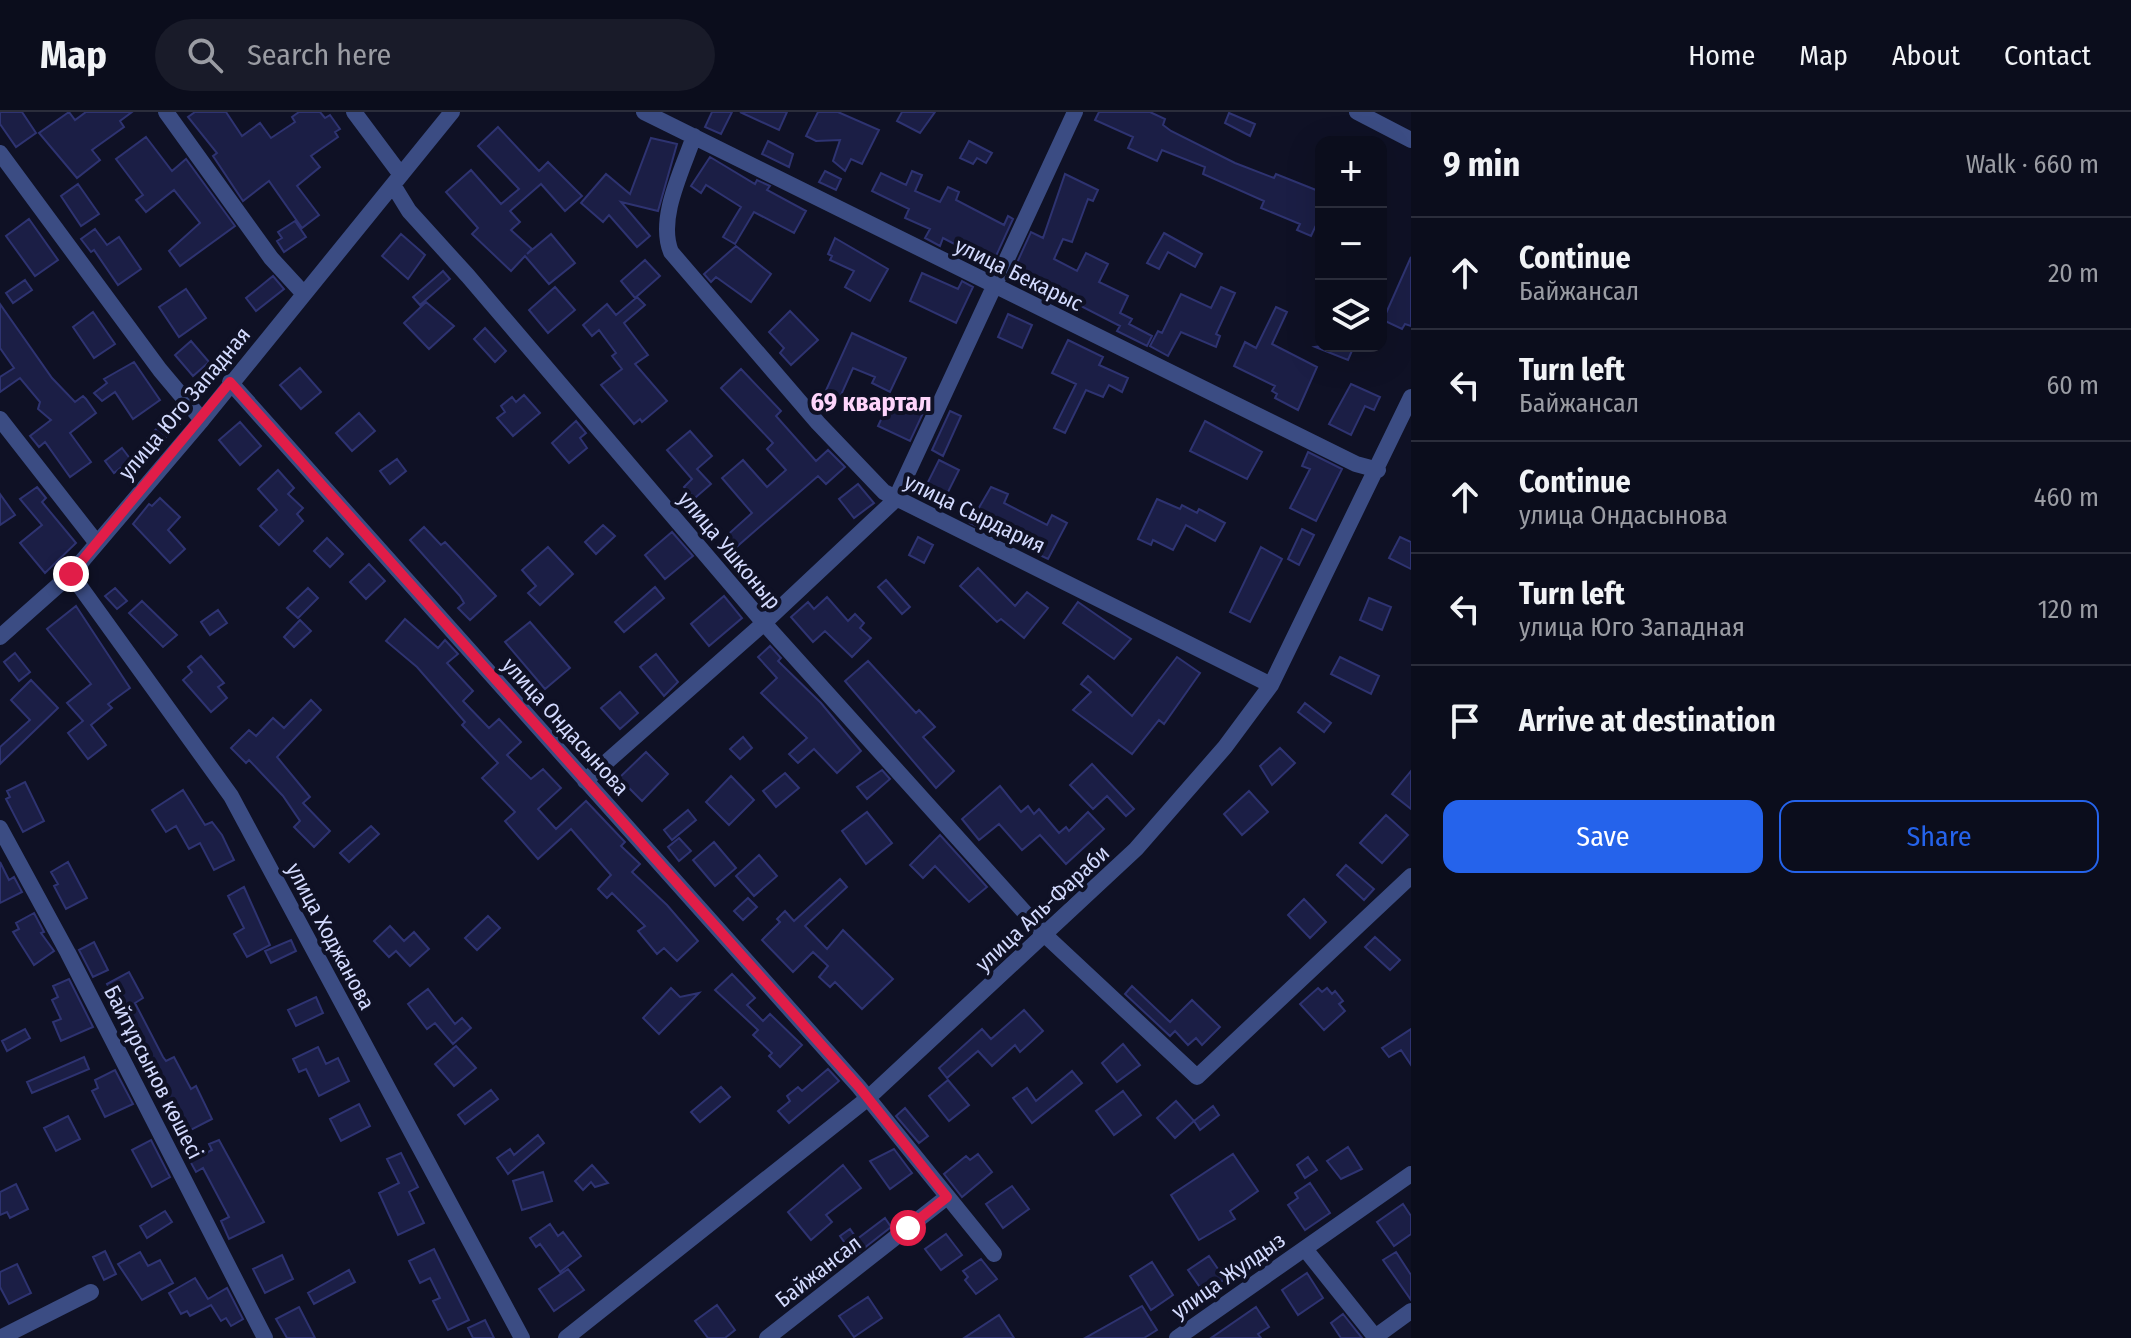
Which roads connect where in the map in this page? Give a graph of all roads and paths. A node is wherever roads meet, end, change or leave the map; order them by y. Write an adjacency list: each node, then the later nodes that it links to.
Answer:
1 (166, 112): 13 (street)
2 (354, 112): 11 (street, улица Ушконыр)
3 (452, 112): 11 (street, улица Юго Западная)
4 (644, 112): 8 (street, улица Бекарыс)
5 (1075, 112): 12 (street)
6 (1357, 112): 7 (street)
7 (1376, 116): 9 (street)
8 (694, 136): 12 (street, улица Бекарыс); 19 (street, улица Сырдария)
9 (1411, 140)
10 (0, 153): 17 (street)
11 (397, 180): 13 (street, улица Юго Западная); 22 (street, улица Ушконыр)
12 (996, 287): 18 (street, улица Бекарыс); 19 (street)
13 (304, 294): 14 (street, улица Юго Западная)
14 (230, 382): 17 (street, улица Юго Западная); 25 (street, улица Ондасынова)
15 (1411, 397): 18 (street, улица Аль-Фараби)
16 (0, 419): 20 (street)
17 (202, 420): 20 (street, улица Юго Западная)
18 (1378, 470): 24 (street, улица Аль-Фараби)
19 (895, 500): 22 (street); 24 (street, улица Сырдария)
20 (96, 542): 21 (street, улица Юго Западная)
21 (71, 574): 23 (street, улица Юго Западная); 39 (street, улица Ходжанова)
22 (764, 623): 25 (street); 28 (street, улица Ушконыр)
23 (0, 637)
24 (1271, 685): 28 (street, улица Аль-Фараби)
25 (585, 781): 29 (street, улица Ондасынова)
26 (0, 828): 38 (street, Байтұрсынов көшесі)
27 (1411, 876): 28 (street, улица Ушконыр)
28 (1045, 935): 29 (street, улица Аль-Фараби)
29 (867, 1099): 31 (street); 40 (street, улица Аль-Фараби)
30 (1411, 1174): 32 (street, улица Жулдыз)
31 (947, 1197): 33 (street); 41 (street, Байжансал)
32 (1305, 1249): 36 (street, улица Жулдыз); 42 (street, улица Жулдыз)
33 (994, 1254)
34 (91, 1292): 37 (street)
35 (1411, 1311): 36 (street, улица Жулдыз)
36 (1375, 1337)
37 (0, 1338)
38 (265, 1338)
39 (522, 1338)
40 (566, 1338)
41 (767, 1338)
42 (1177, 1338)

